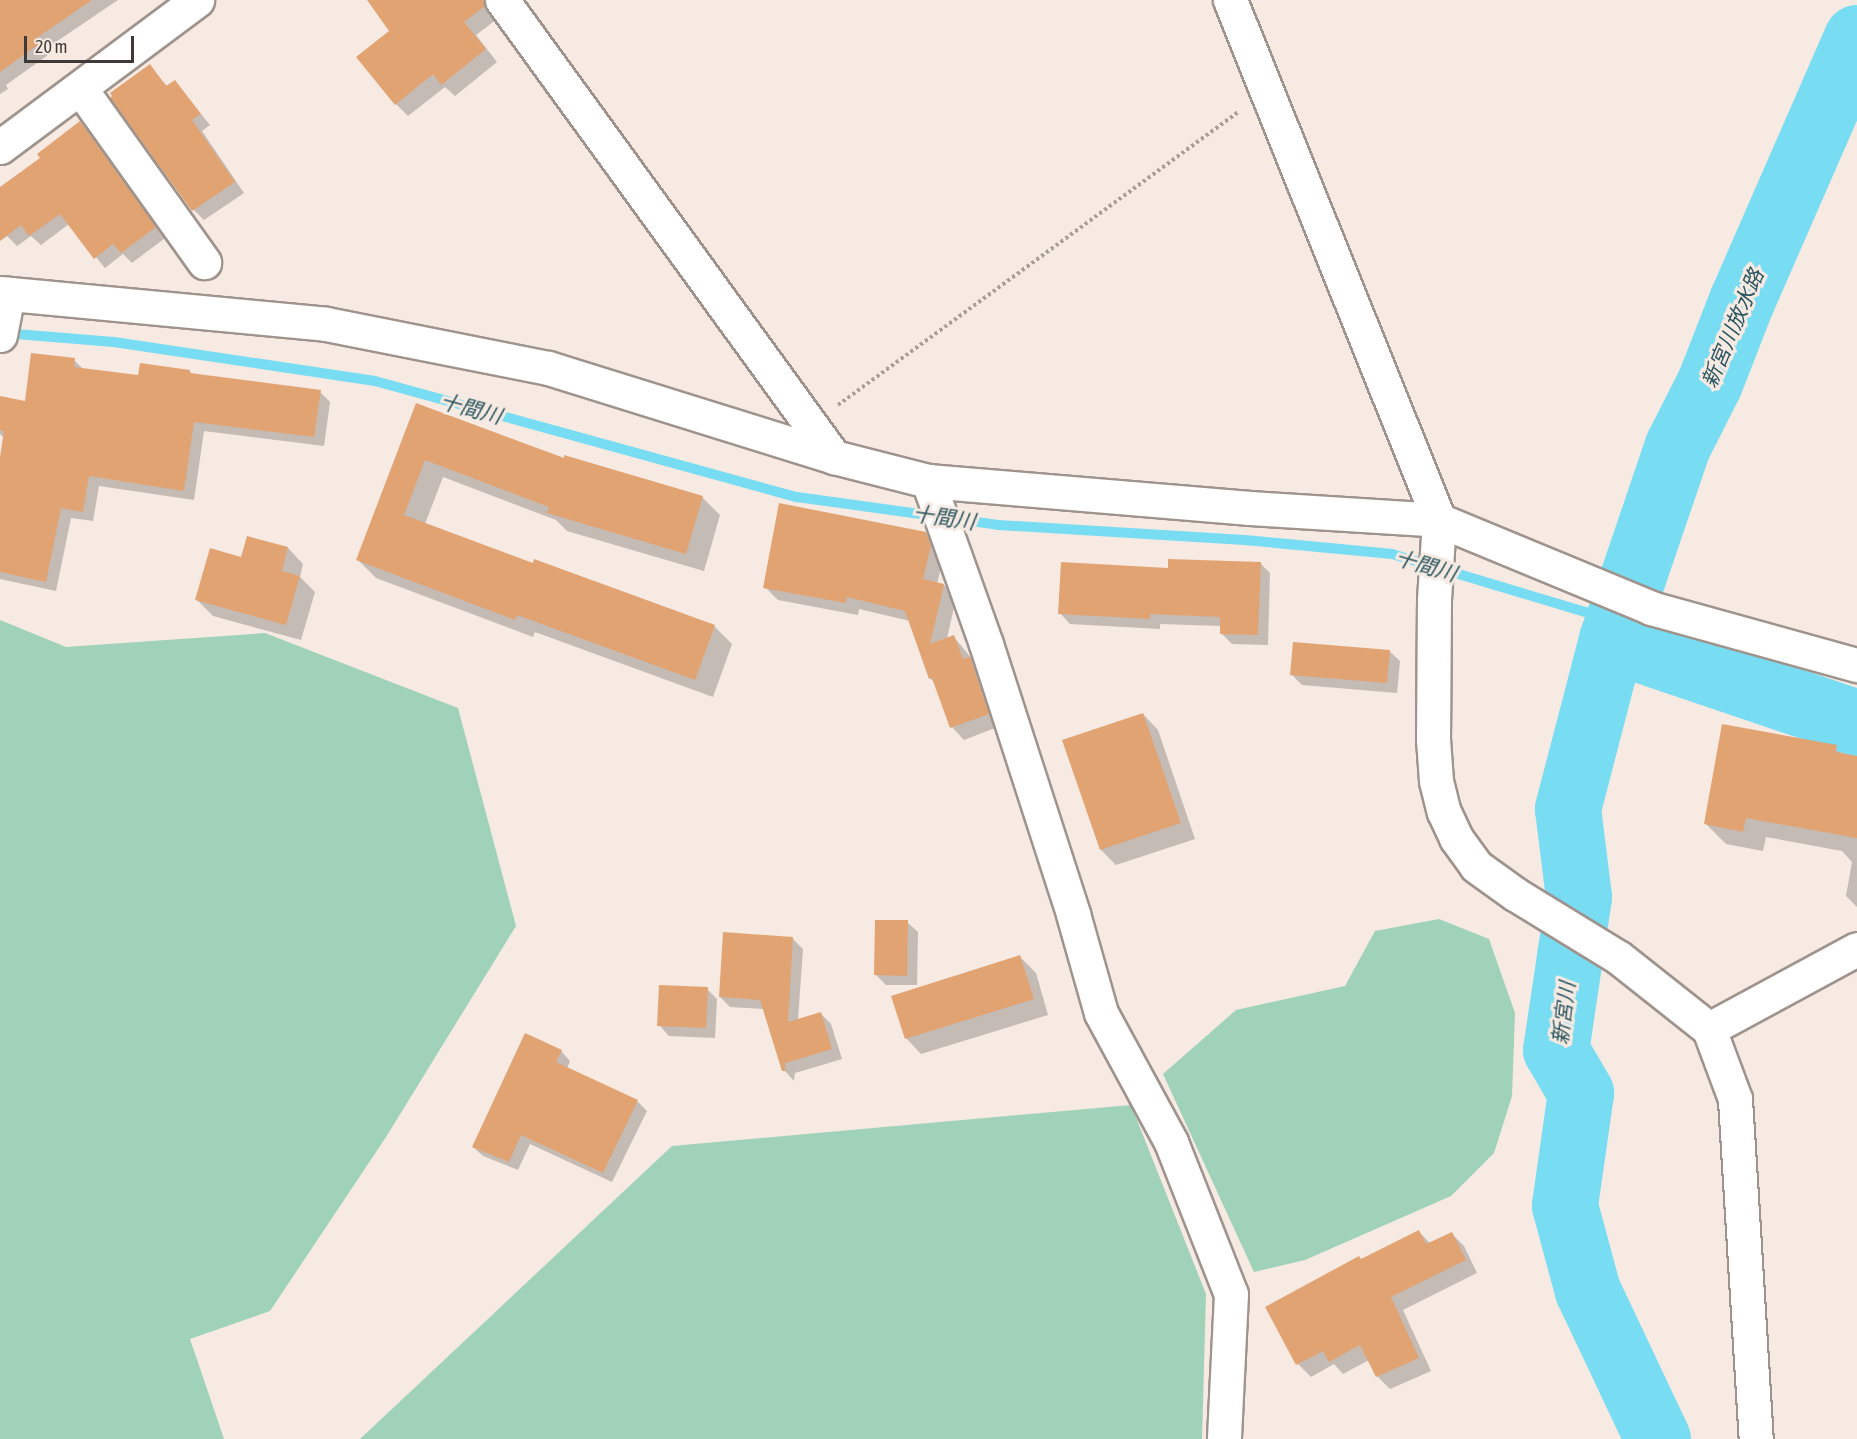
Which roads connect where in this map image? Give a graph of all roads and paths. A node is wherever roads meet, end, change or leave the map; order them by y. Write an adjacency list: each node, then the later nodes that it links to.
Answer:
1 (197, 0): 4 (street)
2 (502, 0): 10 (street)
3 (1230, 0): 5 (street)
4 (80, 88): 6 (street); 7 (street)
5 (1267, 92): 10 (path); 13 (street)
6 (0, 147)
7 (204, 262)
8 (4, 294): 9 (street); 11 (street)
9 (0, 335)
10 (811, 424): 11 (street)
11 (834, 457): 12 (street)
12 (928, 481): 13 (street); 17 (street)
13 (1439, 520): 14 (street); 16 (street)
14 (1857, 665)
15 (1857, 949): 16 (street)
16 (1709, 1029): 18 (street)
17 (1224, 1439)
18 (1756, 1439)

